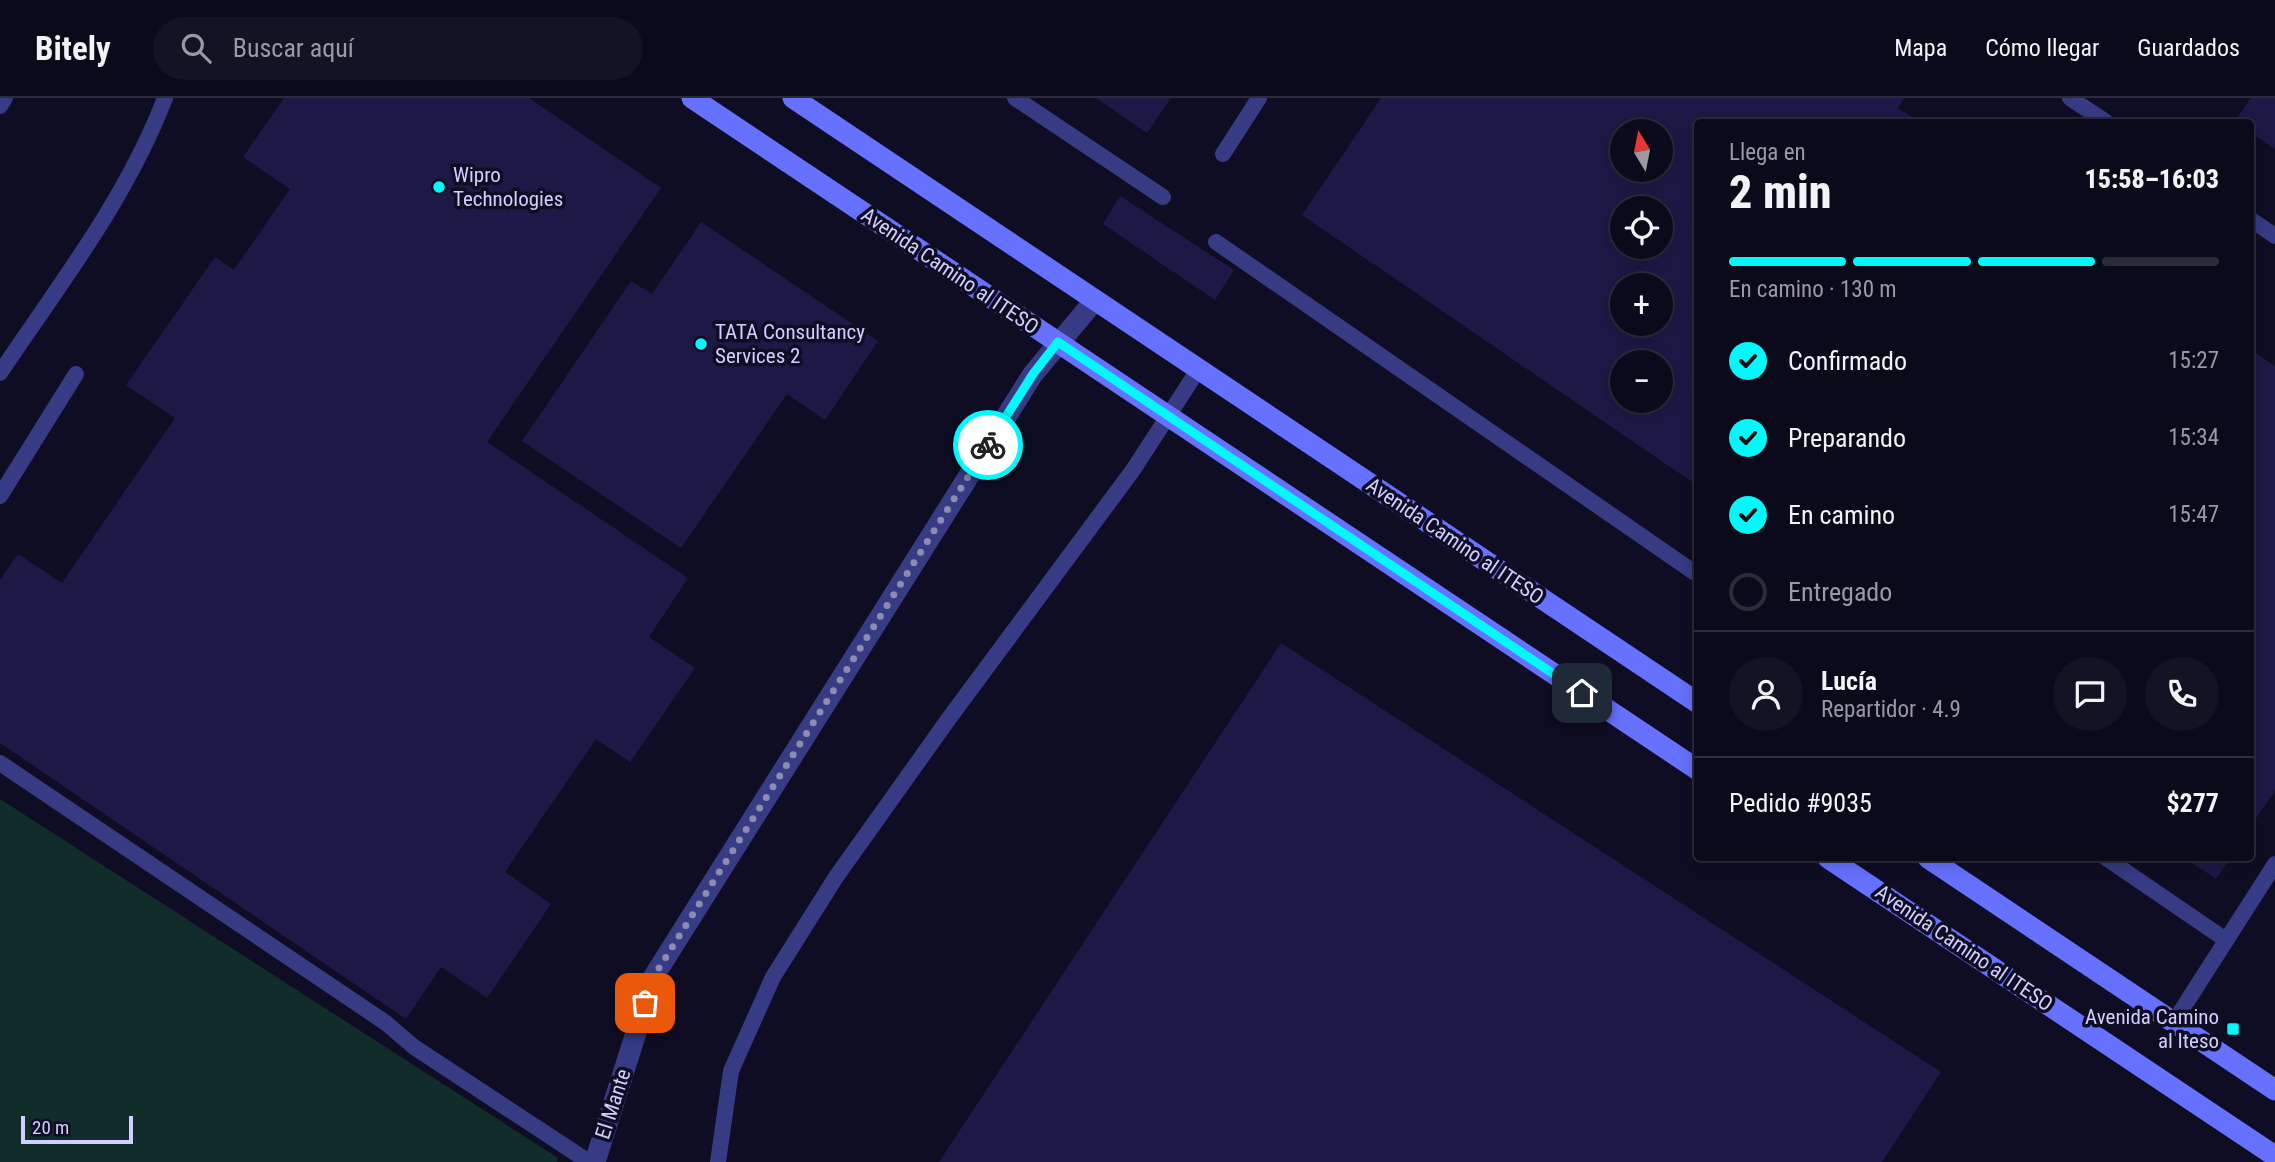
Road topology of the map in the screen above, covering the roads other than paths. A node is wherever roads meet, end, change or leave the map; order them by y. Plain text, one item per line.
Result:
1 (5, 98) edge
2 (165, 98) edge
3 (692, 98) edge
4 (793, 98) edge
5 (1015, 98) edge
6 (1259, 98) edge
7 (2070, 98) edge
8 (0, 106) edge
9 (2102, 119) edge
10 (1223, 154) dead end
11 (1163, 197) dead end
12 (2254, 222) edge
13 (2275, 236) edge
14 (1216, 242) dead end
15 (1095, 300) junction
16 (1058, 342) junction
17 (1198, 370) junction
18 (0, 373) edge
19 (76, 374) dead end
20 (1167, 416) junction
21 (0, 496) edge
22 (1694, 572) edge
23 (1694, 700) edge
24 (0, 763) edge
25 (1694, 767) edge
26 (1832, 861) edge
27 (1932, 861) edge
28 (2110, 861) edge
29 (2275, 864) edge
30 (2226, 940) junction
31 (2174, 1022) junction
32 (2275, 1090) edge
33 (2275, 1156) edge
34 (592, 1162) edge
35 (718, 1162) edge

1 - 8 lane
2 - 18 lane
3 - 16 main road, Avenida Camino al ITESO
4 - 15 main road, Avenida Camino al ITESO
5 - 11 lane
6 - 10 lane
7 - 9 lane
12 - 13 lane
14 - 22 lane
15 - 16 street, El Mante
15 - 17 main road, Avenida Camino al ITESO
16 - 20 main road, Avenida Camino al ITESO
16 - 34 street, El Mante
17 - 20 lane
17 - 23 main road, Avenida Camino al ITESO
19 - 21 lane
20 - 25 main road, Avenida Camino al ITESO
20 - 35 lane
24 - 34 lane
26 - 33 main road, Avenida Camino al ITESO
27 - 31 main road
28 - 30 lane
29 - 30 lane
30 - 31 lane
31 - 32 main road

